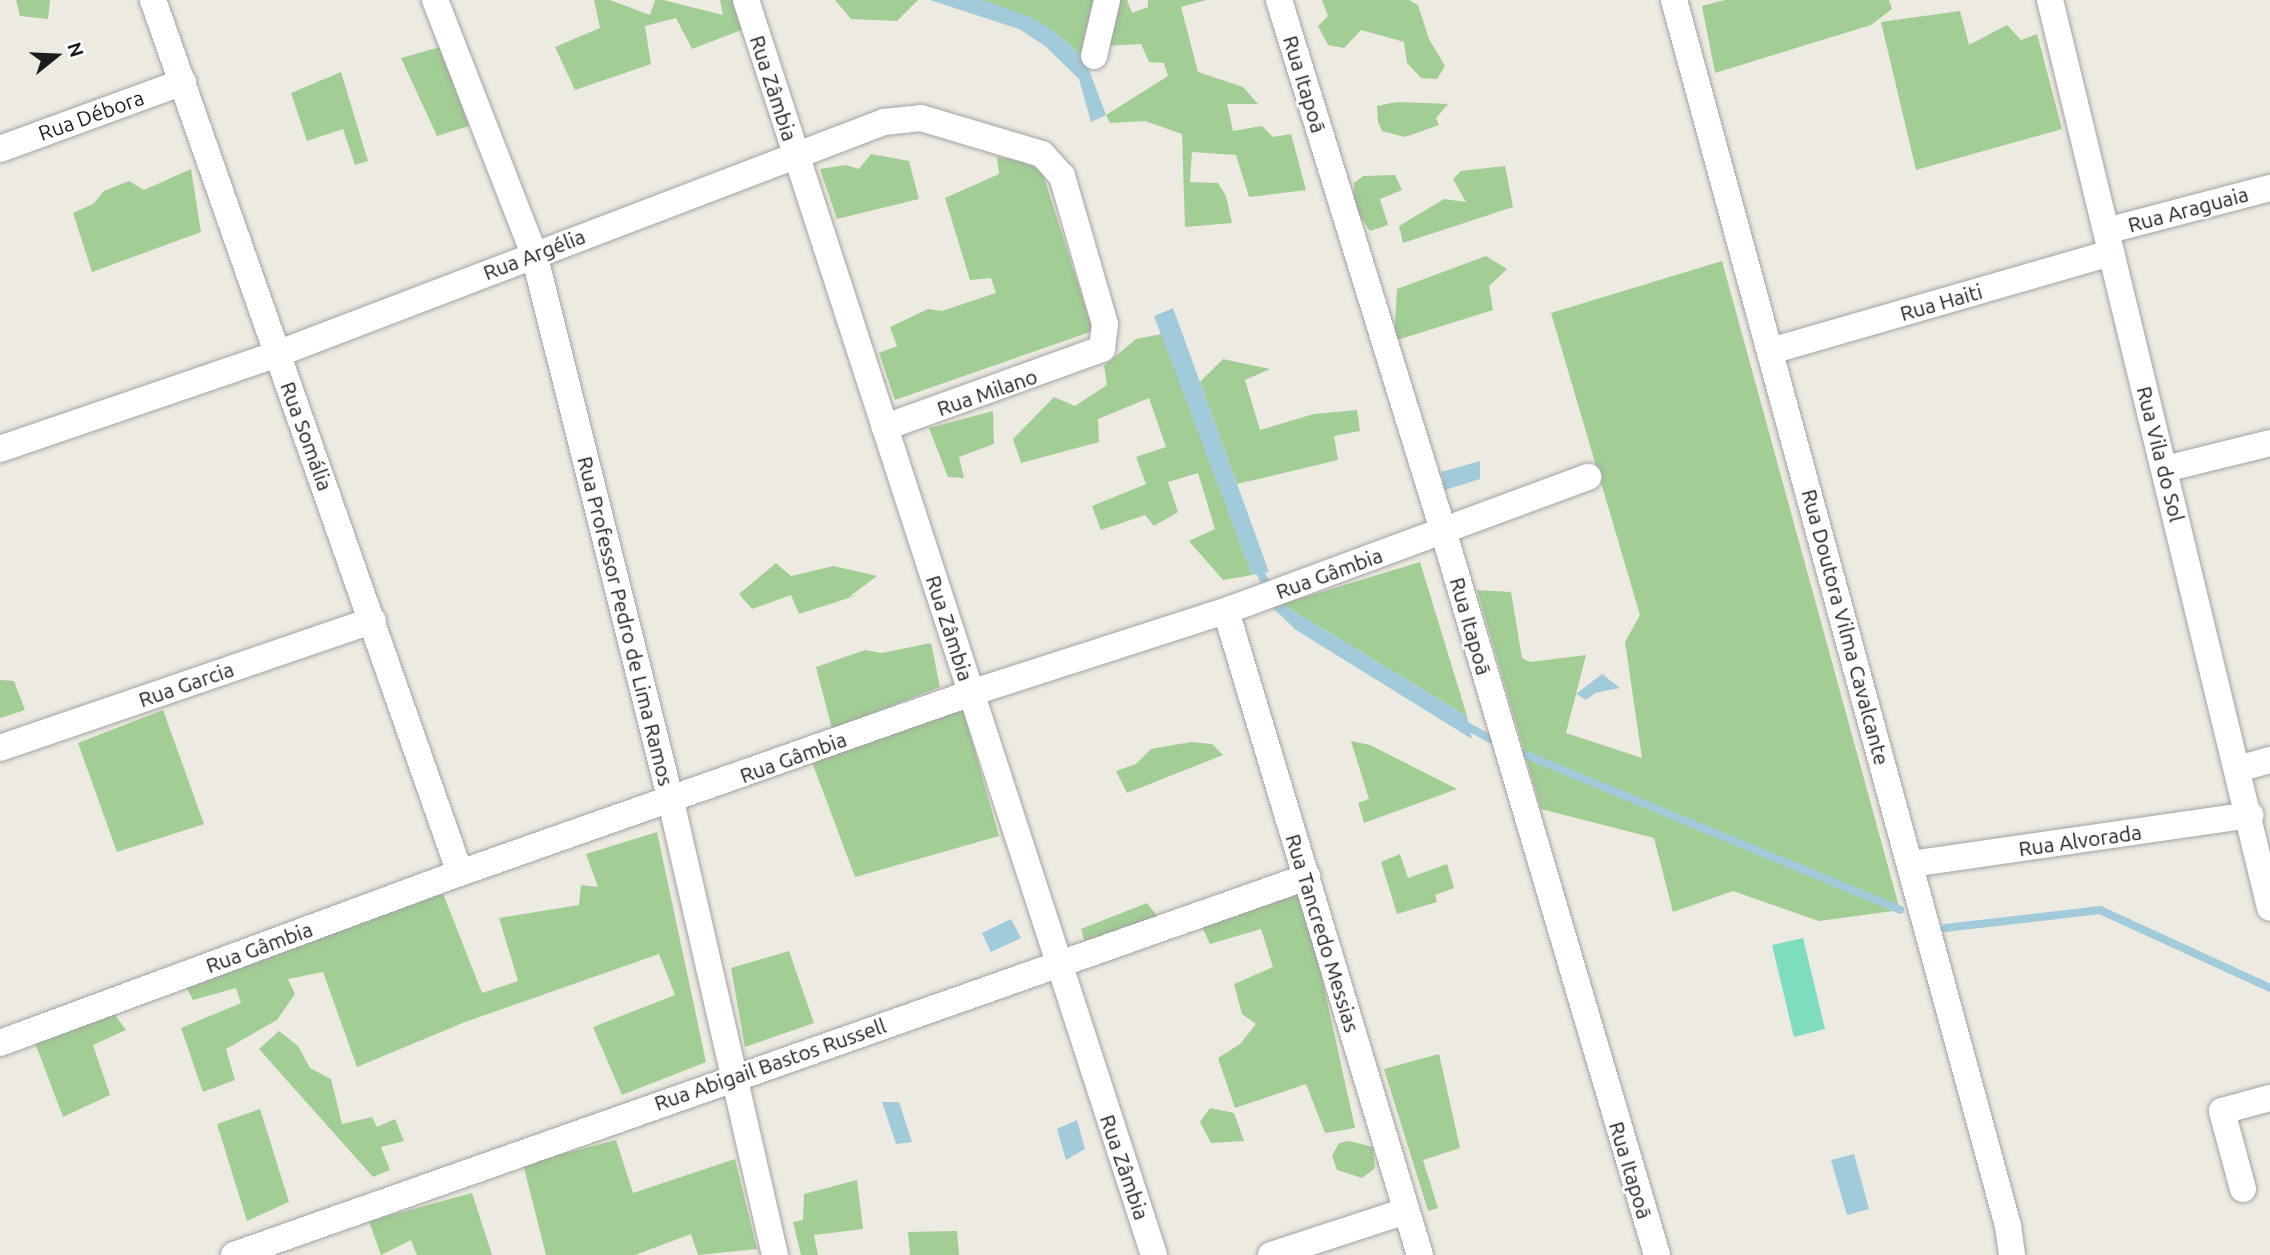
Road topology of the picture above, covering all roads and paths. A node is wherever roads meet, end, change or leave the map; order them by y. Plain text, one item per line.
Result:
1 (153, 0) edge
2 (435, 0) edge
3 (746, 0) edge
4 (1107, 0) edge
5 (1279, 0) edge
6 (1675, 0) edge
7 (2050, 0) edge
8 (1094, 56) dead end
9 (183, 82) junction
10 (0, 149) edge
11 (796, 154) junction
12 (2270, 188) edge
13 (2109, 242) junction
14 (534, 254) junction
15 (1771, 351) junction
16 (277, 354) junction
17 (1090, 357) joint
18 (885, 427) junction
19 (2270, 443) edge
20 (0, 449) edge
21 (2165, 469) junction
22 (1588, 477) dead end
23 (1443, 530) junction
24 (1228, 610) junction
25 (373, 620) junction
26 (971, 693) junction
27 (0, 748) edge
28 (2270, 760) edge
29 (2238, 769) junction
30 (670, 800) junction
31 (2250, 815) junction
32 (1911, 864) junction
33 (460, 873) junction
34 (1307, 877) junction
35 (2270, 908) edge
36 (1056, 963) junction
37 (0, 1043) edge
38 (735, 1076) junction
39 (2270, 1098) edge
40 (2243, 1189) dead end
41 (1406, 1211) junction
42 (234, 1255) edge
43 (775, 1255) edge
44 (1154, 1255) edge
45 (1271, 1255) edge
46 (1420, 1255) edge
47 (1657, 1255) edge
48 (2012, 1255) edge

1 - 9 street, Rua Somália
2 - 14 street, Rua Professor Pedro de Lima Ramos
3 - 11 street, Rua Zâmbia
4 - 8 street
5 - 23 street, Rua Itapoã
6 - 15 street, Rua Doutora Vilma Cavalcante
7 - 13 street, Rua Vila do Sol
9 - 10 street, Rua Débora
9 - 16 street, Rua Somália
11 - 14 street, Rua Argélia
11 - 17 street, Rua Argélia
11 - 18 street, Rua Zâmbia
12 - 13 street, Rua Araguaia
13 - 15 street, Rua Haiti
13 - 21 street, Rua Vila do Sol
14 - 16 street, Rua Argélia
14 - 30 street, Rua Professor Pedro de Lima Ramos
15 - 32 street, Rua Doutora Vilma Cavalcante
16 - 20 street, Rua Argélia
16 - 25 street, Rua Somália
17 - 18 street, Rua Milano
18 - 26 street, Rua Zâmbia
19 - 21 street
21 - 29 street, Rua Vila do Sol
22 - 23 street, Rua Gâmbia
23 - 24 street, Rua Gâmbia
23 - 47 street, Rua Itapoã
24 - 26 street, Rua Gâmbia
24 - 34 street, Rua Tancredo Messias
25 - 27 street, Rua Garcia
25 - 33 street, Rua Somália
26 - 30 street, Rua Gâmbia
26 - 36 street, Rua Zâmbia
28 - 29 street
29 - 31 street, Rua Vila do Sol
30 - 33 street, Rua Gâmbia
30 - 38 street, Rua Professor Pedro de Lima Ramos
31 - 32 street, Rua Alvorada
31 - 35 street, Rua Vila do Sol
32 - 48 street, Rua Doutora Vilma Cavalcante
33 - 37 street, Rua Gâmbia
34 - 36 street, Rua Abigail Bastos Russell
34 - 41 street, Rua Tancredo Messias
36 - 38 street, Rua Abigail Bastos Russell
36 - 44 street, Rua Zâmbia
38 - 42 street, Rua Abigail Bastos Russell
38 - 43 street, Rua Professor Pedro de Lima Ramos
39 - 40 street
41 - 45 street
41 - 46 street, Rua Tancredo Messias

